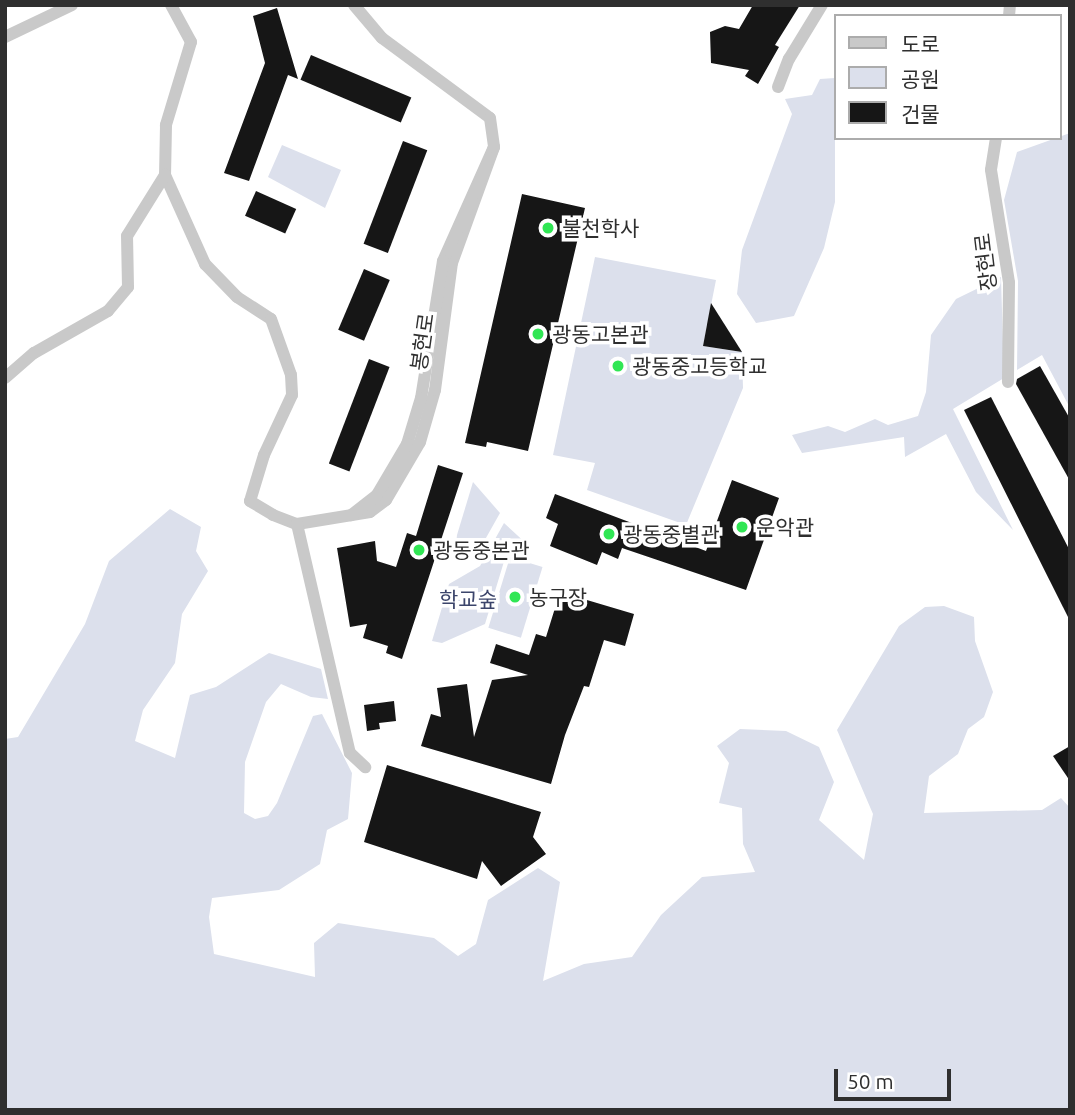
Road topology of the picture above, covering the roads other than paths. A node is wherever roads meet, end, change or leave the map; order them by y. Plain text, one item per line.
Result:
1 (72, 5) edge
2 (171, 5) edge
3 (354, 5) edge
4 (822, 5) edge
5 (5, 37) edge
6 (778, 87) dead end
7 (996, 140) edge
8 (165, 175) junction
9 (5, 378) edge
10 (1008, 382) dead end
11 (297, 524) junction
12 (365, 767) dead end

1 - 5 street
2 - 8 street
3 - 11 street, 봉현로
4 - 6 street
7 - 10 street, 장현로
8 - 9 street
8 - 11 street
11 - 12 street

